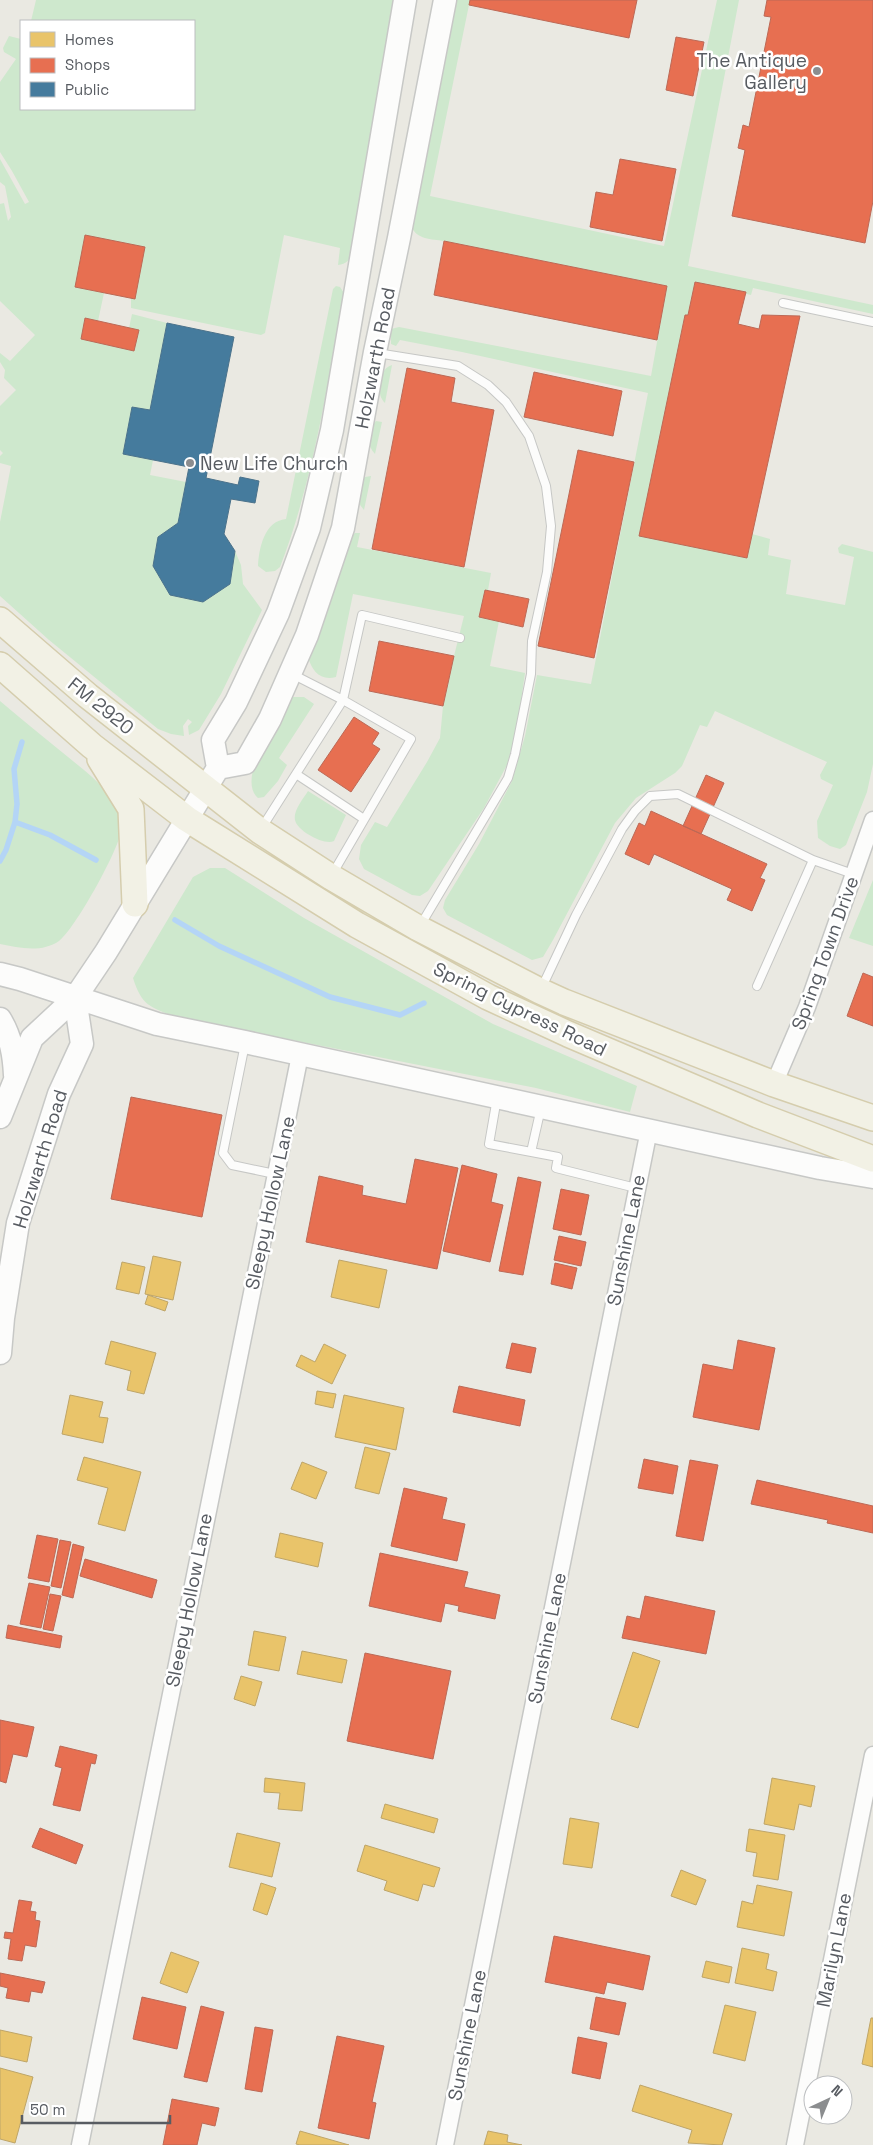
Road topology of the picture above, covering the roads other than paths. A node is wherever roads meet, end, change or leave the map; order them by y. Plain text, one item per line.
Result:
1 (405, 0) edge
2 (445, 0) edge
3 (357, 280) junction
4 (388, 286) junction
5 (783, 303) dead end
6 (873, 322) edge
7 (374, 352) junction
8 (0, 620) edge
9 (460, 638) dead end
10 (0, 665) edge
11 (290, 673) junction
12 (344, 700) junction
13 (92, 746) junction
14 (218, 768) junction
15 (296, 774) junction
16 (204, 788) junction
17 (187, 819) junction
18 (364, 819) junction
19 (873, 820) edge
20 (260, 831) junction
21 (813, 860) junction
22 (853, 874) junction
23 (331, 877) junction
24 (135, 904) junction
25 (418, 928) junction
26 (0, 974) edge
27 (757, 986) dead end
28 (540, 991) junction
29 (75, 998) junction
30 (0, 1019) edge
31 (245, 1042) junction
32 (611, 1053) junction
33 (300, 1055) junction
34 (15, 1078) junction
35 (774, 1084) junction
36 (497, 1098) junction
37 (541, 1108) junction
38 (0, 1117) edge
39 (873, 1118) edge
40 (649, 1130) junction
41 (531, 1152) junction
42 (873, 1159) edge
43 (275, 1174) junction
44 (873, 1177) edge
45 (636, 1188) junction
46 (0, 1353) edge
47 (873, 1754) edge
48 (80, 2145) edge
49 (445, 2145) edge
50 (795, 2145) edge

1 - 3 main road, Holzwarth Road
2 - 4 main road, Holzwarth Road
3 - 4 main road
3 - 14 main road, Holzwarth Road
4 - 7 main road, Holzwarth Road
5 - 6 lane
7 - 11 main road, Holzwarth Road
7 - 25 lane
8 - 16 main road, FM 2920 / FM 2920
9 - 12 lane
10 - 13 main road, FM 2920 / FM 2920
11 - 12 lane
11 - 14 main road, Holzwarth Road
12 - 15 lane
12 - 18 lane
13 - 17 main road, FM 2920 / FM 2920
13 - 24 main road
14 - 16 main road
15 - 18 lane
15 - 20 lane
16 - 17 main road
16 - 20 main road, Spring Cypress Road / FM 2920
17 - 24 main road
17 - 32 main road, Spring Cypress Road / FM 2920
18 - 23 lane
19 - 22 street, Spring Town Drive
20 - 23 main road, Spring Cypress Road / FM 2920
21 - 22 lane
21 - 27 lane
21 - 28 lane
22 - 35 street, Spring Town Drive
23 - 25 main road, Spring Cypress Road / FM 2920
24 - 29 main road
25 - 28 main road, Spring Cypress Road / FM 2920
26 - 29 main road
28 - 35 main road, Spring Cypress Road / FM 2920
29 - 31 main road
29 - 34 main road
29 - 46 main road, Holzwarth Road
30 - 34 main road
31 - 33 main road
31 - 43 lane
32 - 35 main road
32 - 42 main road, Spring Cypress Road / FM 2920
33 - 36 main road
33 - 43 street, Sleepy Hollow Lane
34 - 38 main road
35 - 39 main road, Spring Cypress Road / FM 2920
36 - 37 main road
36 - 41 lane
37 - 40 main road
37 - 41 lane
40 - 44 main road
40 - 45 street, Sunshine Lane
41 - 45 lane
43 - 48 street, Sleepy Hollow Lane
45 - 49 street, Sunshine Lane
47 - 50 street, Marilyn Lane

